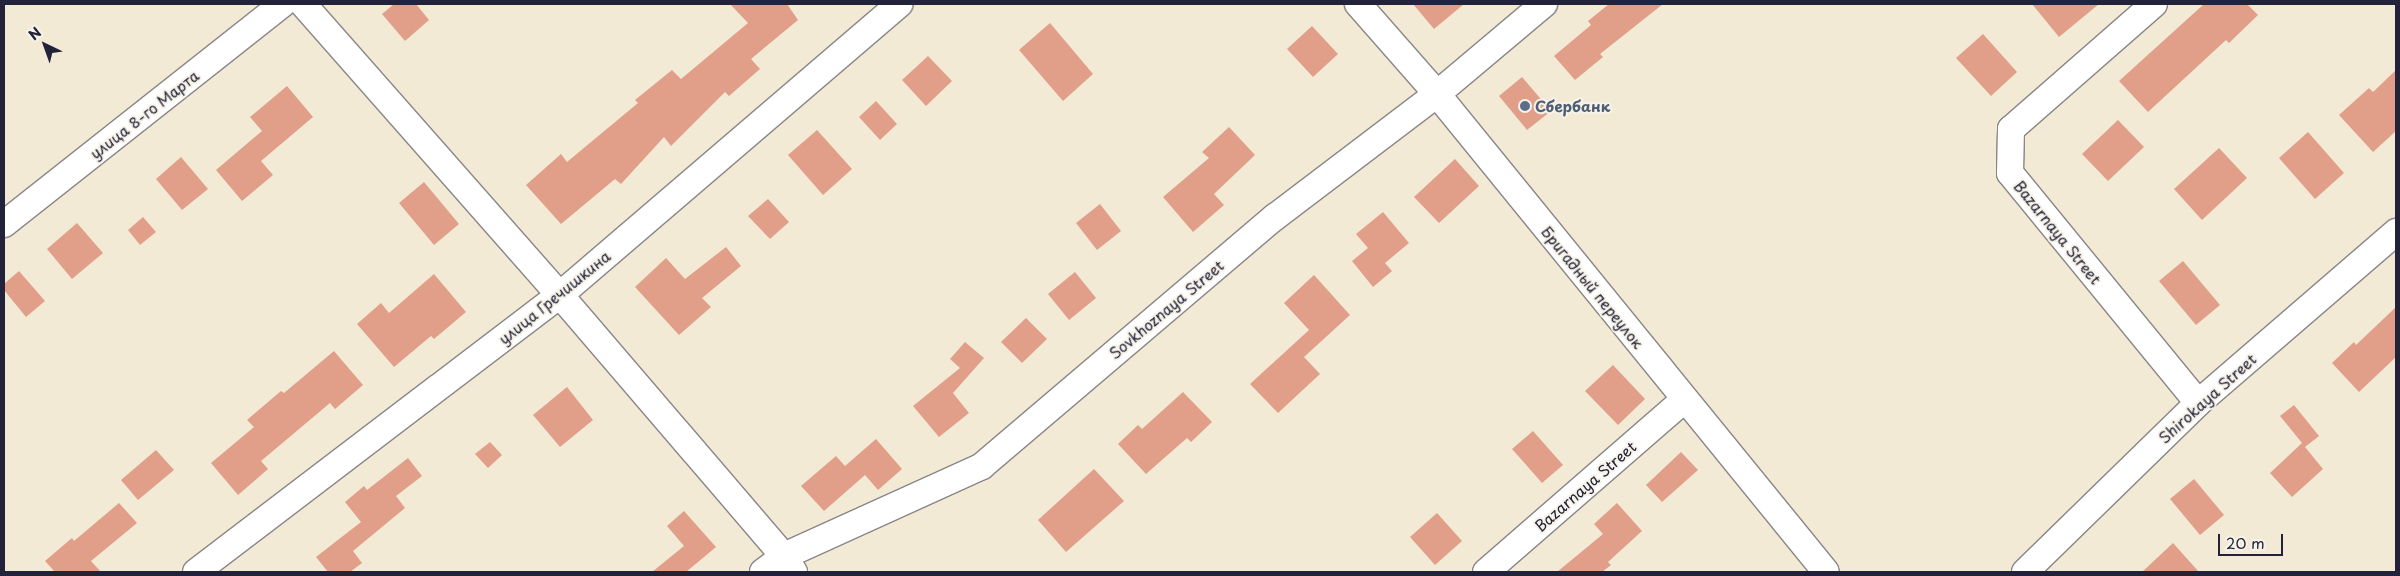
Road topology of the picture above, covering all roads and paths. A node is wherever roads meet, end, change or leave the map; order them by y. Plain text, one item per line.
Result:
1 (283, 4) edge
2 (303, 4) edge
3 (900, 4) edge
4 (1358, 4) edge
5 (1544, 4) edge
6 (2154, 4) edge
7 (1437, 94) junction
8 (4, 224) edge
9 (2396, 232) edge
10 (560, 294) junction
11 (1684, 400) junction
12 (2198, 403) junction
13 (789, 564) edge
14 (196, 572) edge
15 (763, 572) edge
16 (1486, 572) edge
17 (1826, 572) edge
18 (2025, 572) edge

1 - 8 street, улица 8-го Марта
2 - 10 street
3 - 10 street, улица Гречишкина
4 - 7 street, Бригадный переулок
5 - 7 street, Sovkhoznaya Street
6 - 12 street, Bazarnaya Street
7 - 11 street, Бригадный переулок
7 - 13 street, Sovkhoznaya Street
9 - 12 street, Shirokaya Street
10 - 13 street
10 - 14 street, улица Гречишкина
11 - 16 street, Bazarnaya Street
11 - 17 street, Бригадный переулок
12 - 18 street, Shirokaya Street
13 - 15 street, Sovkhoznaya Street

